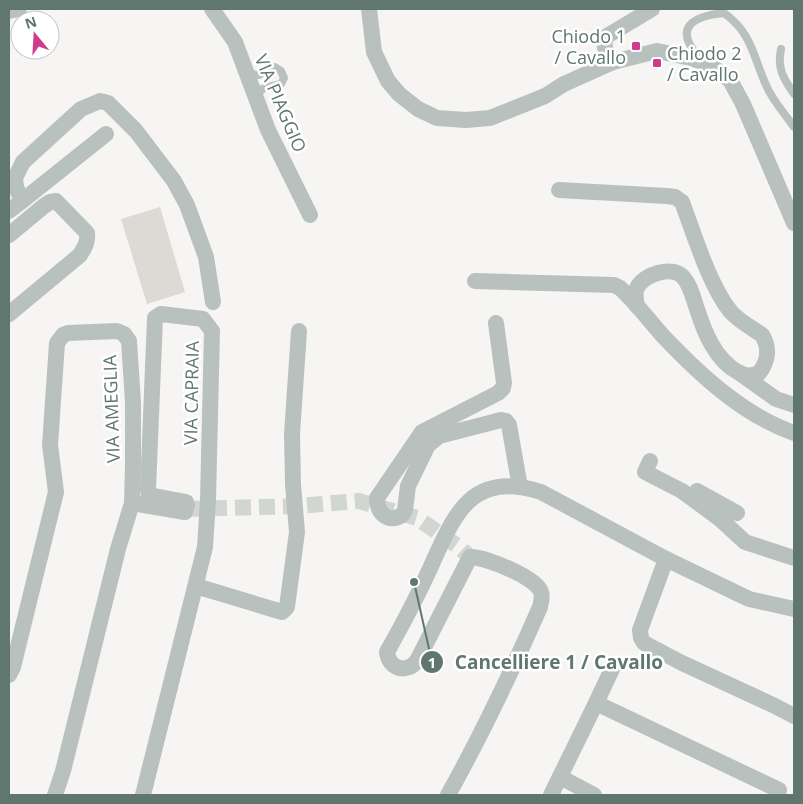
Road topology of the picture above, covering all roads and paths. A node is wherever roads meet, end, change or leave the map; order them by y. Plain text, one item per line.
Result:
1 (19, 9) edge
2 (212, 9) edge
3 (369, 9) edge
4 (652, 9) edge
5 (9, 11) edge
6 (781, 49) dead end
7 (613, 62) junction
8 (702, 62) junction
9 (248, 74) junction
10 (794, 94) edge
11 (255, 95) junction
12 (794, 127) edge
13 (106, 134) dead end
14 (559, 190) dead end
15 (22, 201) junction
16 (9, 211) edge
17 (310, 215) dead end
18 (794, 223) edge
19 (9, 235) edge
20 (476, 281) dead end
21 (213, 302) dead end
22 (637, 306) junction
23 (9, 314) edge
24 (496, 323) dead end
25 (299, 331) dead end
26 (740, 373) junction
27 (794, 405) edge
28 (794, 433) edge
29 (650, 461) dead end
30 (672, 485) junction
31 (520, 487) junction
32 (132, 503) junction
33 (736, 513) dead end
34 (666, 558) junction
35 (794, 558) edge
36 (196, 586) junction
37 (794, 608) edge
38 (613, 667) dead end
39 (9, 675) edge
40 (596, 703) junction
41 (794, 716) edge
42 (560, 777) junction
43 (779, 790) dead end
44 (56, 795) edge
45 (142, 795) edge
46 (448, 795) edge
47 (551, 795) edge
48 (594, 795) edge

1 - 5 street
2 - 9 street, VIA PIAGGIO
3 - 7 street
4 - 7 street
6 - 10 lane
7 - 8 street
8 - 12 lane
8 - 18 street
9 - 11 street, VIA PIAGGIO
9 - 11 lane
11 - 17 street, VIA PIAGGIO
13 - 15 street
14 - 26 street
15 - 16 street
15 - 21 street
19 - 23 street
20 - 22 street
22 - 26 street
22 - 28 street
24 - 31 street
25 - 36 street
26 - 27 street
29 - 30 street
30 - 33 street
30 - 35 street
31 - 34 street
31 - 46 street
32 - 36 street, VIA CAPRAIA
32 - 39 street, VIA AMEGLIA
32 - 44 street, VIA AMEGLIA
34 - 37 street
34 - 41 street
36 - 45 street, VIA CAPRAIA
38 - 40 street
40 - 42 street
40 - 43 street
42 - 47 street
42 - 48 street

